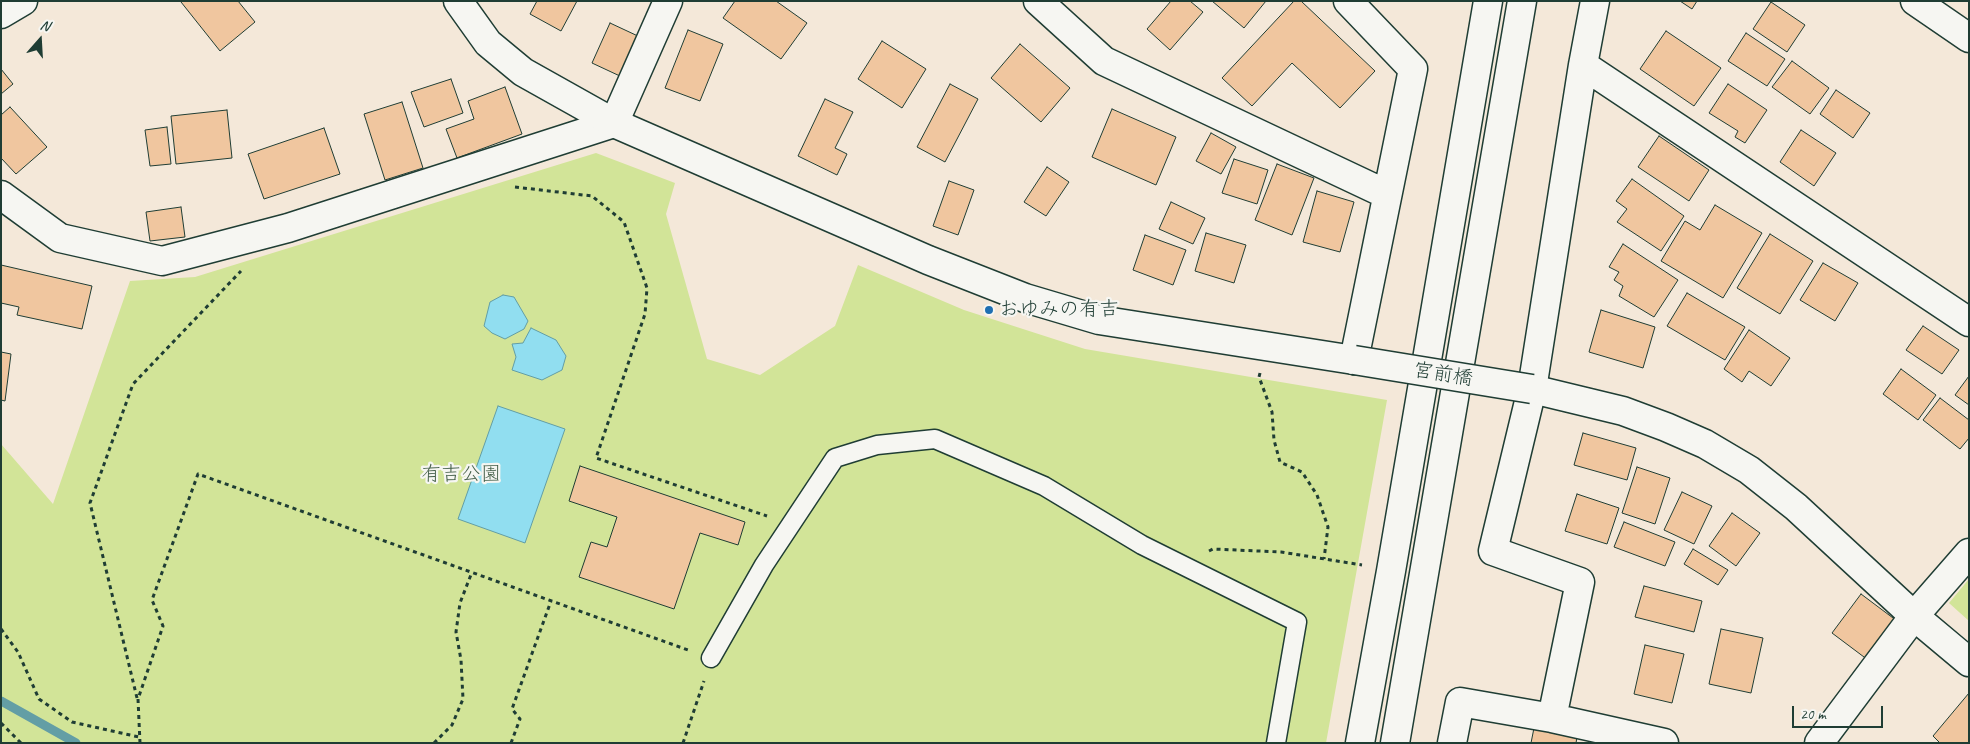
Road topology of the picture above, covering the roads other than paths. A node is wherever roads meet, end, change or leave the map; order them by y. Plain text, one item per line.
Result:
1 (23, 1) edge
2 (458, 1) edge
3 (668, 1) edge
4 (1038, 1) edge
5 (1348, 1) edge
6 (1488, 1) edge
7 (1522, 1) edge
8 (1594, 1) edge
9 (1915, 1) edge
10 (1, 14) edge
11 (1969, 38) edge
12 (1582, 65) junction
13 (614, 122) junction
14 (1386, 194) junction
15 (1, 195) edge
16 (1969, 322) edge
17 (1354, 360) junction
18 (1532, 390) junction
19 (1969, 552) edge
20 (1914, 616) junction
21 (711, 658) road end
22 (1969, 662) edge
23 (1552, 718) junction
24 (1276, 743) edge
25 (1360, 743) edge
26 (1395, 743) edge
27 (1452, 743) edge
28 (1664, 743) edge
29 (1819, 743) edge

1 - 10 street
2 - 13 street, 宮前橋
3 - 13 street
4 - 14 street
5 - 14 street
6 - 25 street
7 - 26 street
8 - 12 street
9 - 11 street
12 - 16 street
12 - 18 street
13 - 15 street
13 - 17 street, 宮前橋
14 - 17 street
17 - 18 street, 宮前橋, bridge
18 - 20 street, 宮前橋
18 - 23 street
19 - 20 street
20 - 22 street, 宮前橋
20 - 29 street
21 - 24 lane
23 - 27 street
23 - 28 street

